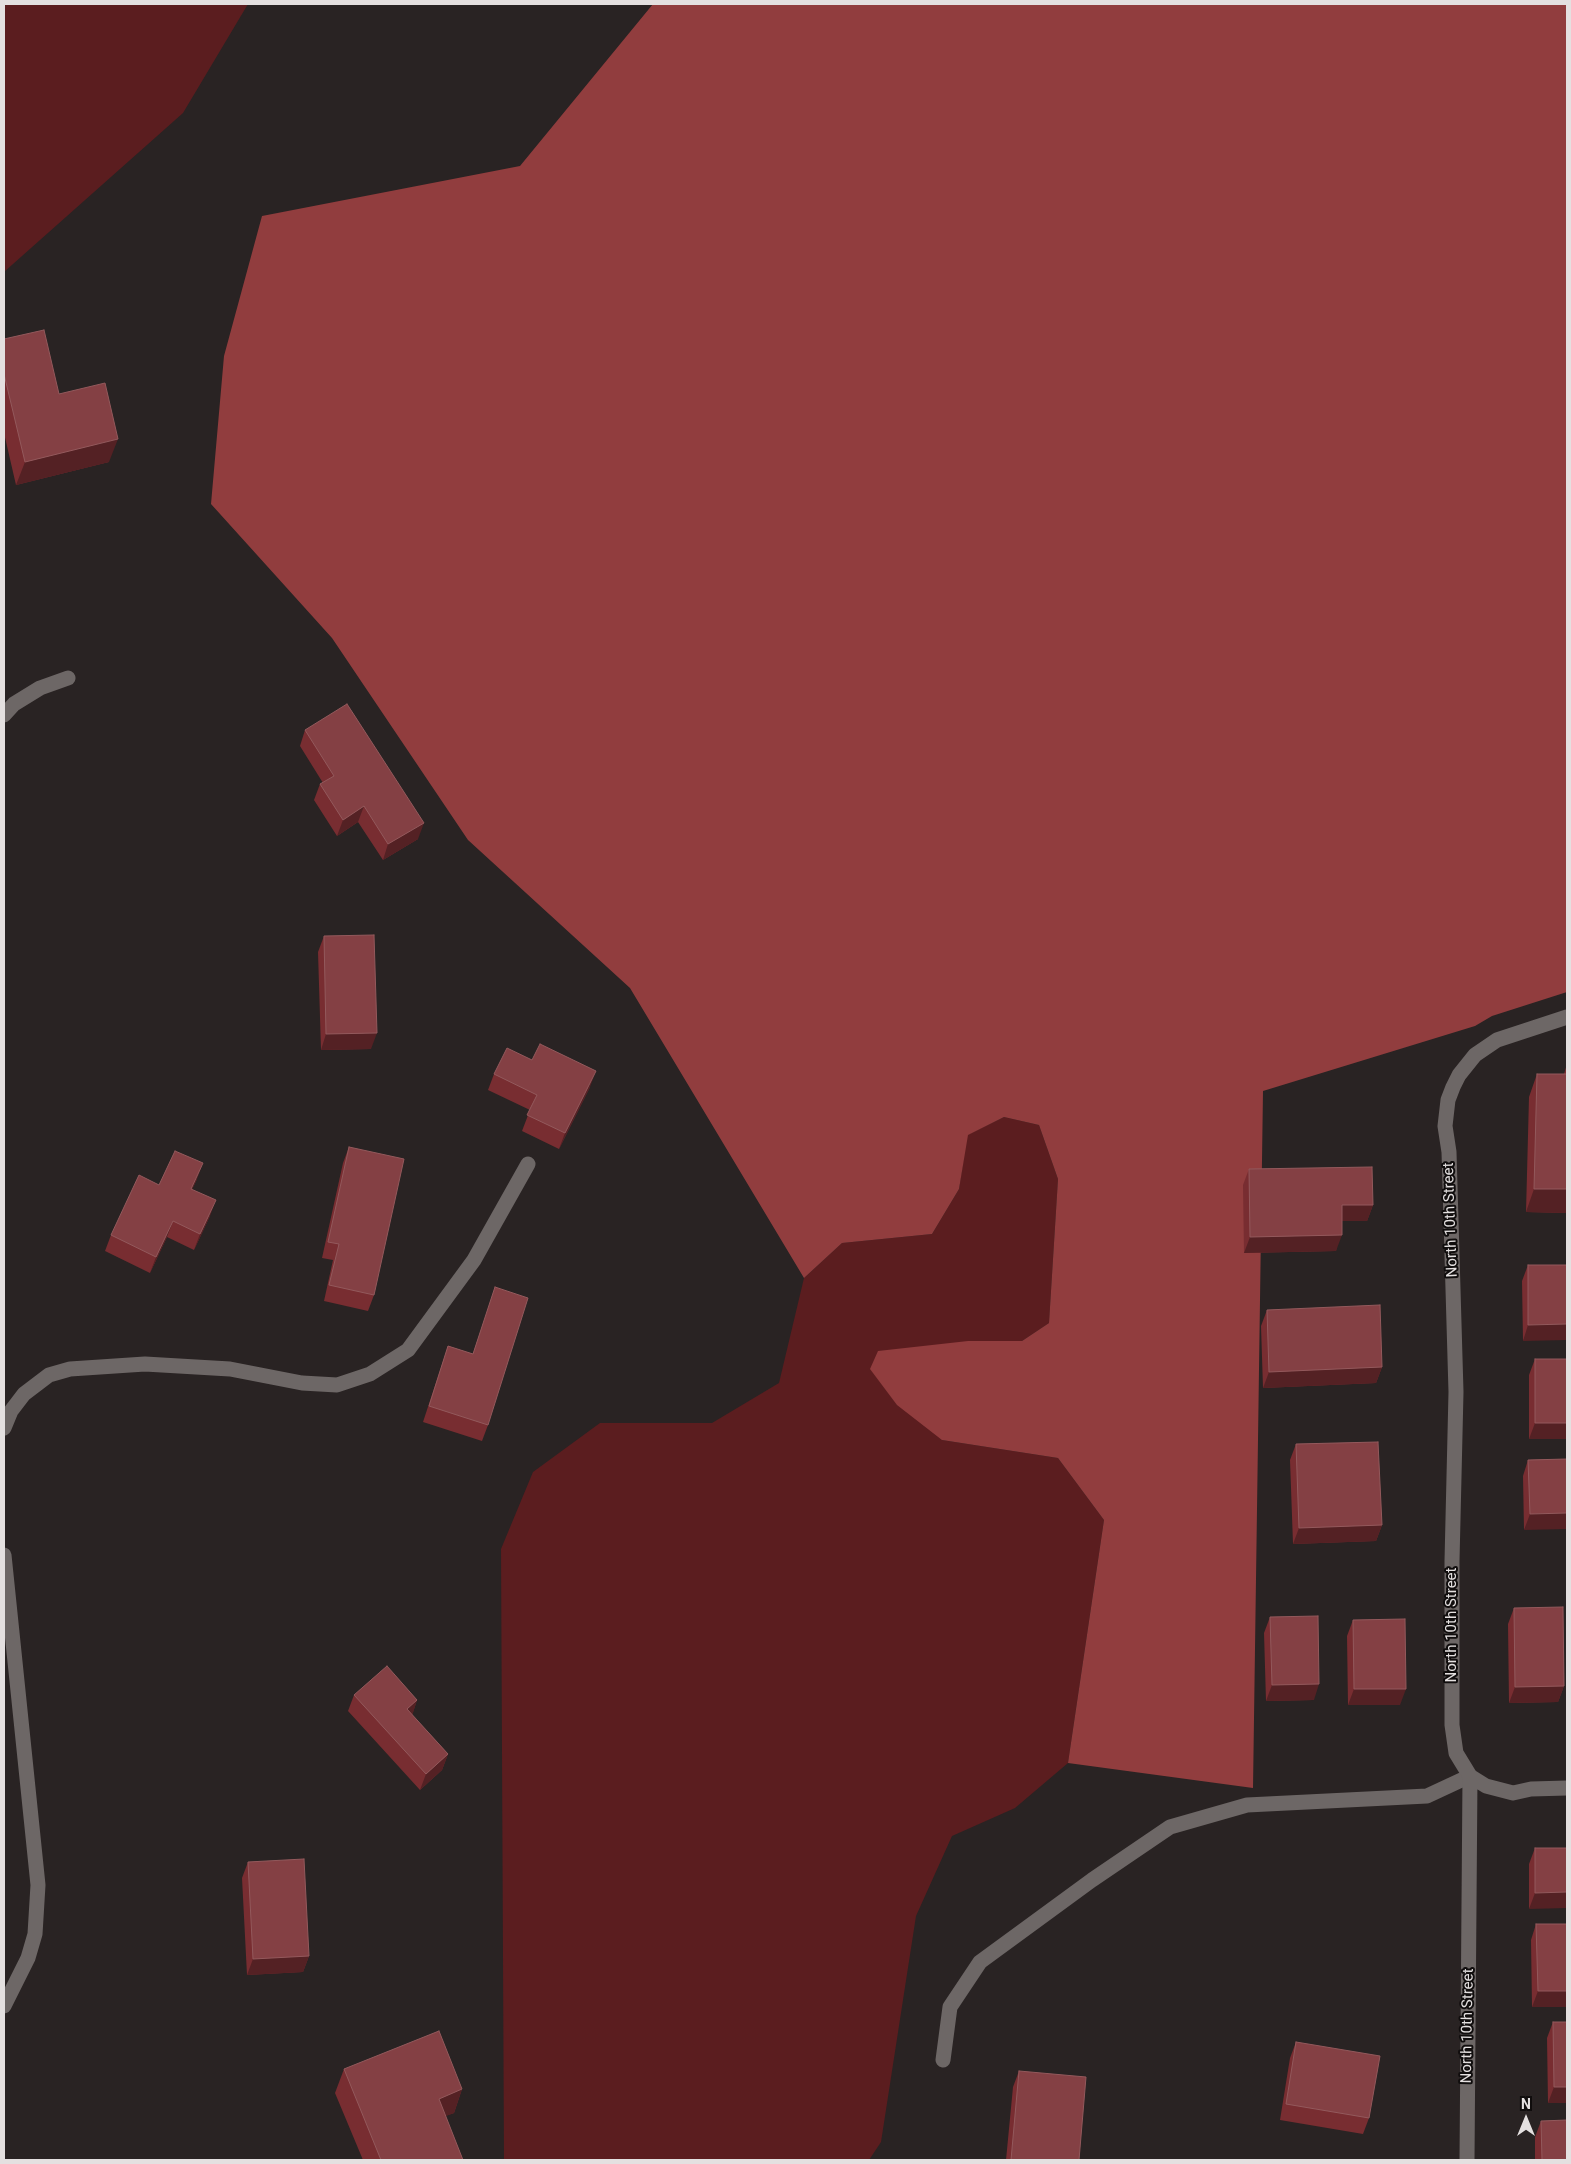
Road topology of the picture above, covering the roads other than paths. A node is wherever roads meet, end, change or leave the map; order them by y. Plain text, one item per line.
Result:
1 (68, 678) dead end
2 (4, 715) edge
3 (1567, 1017) edge
4 (528, 1164) dead end
5 (4, 1428) edge
6 (4, 1555) edge
7 (1470, 1776) junction
8 (1567, 1788) edge
9 (4, 2006) edge
10 (944, 2060) dead end
11 (1467, 2160) edge

1 - 2 street
3 - 7 street, North 10th Street
4 - 5 street
6 - 9 street
7 - 8 street
7 - 10 street
7 - 11 street, North 10th Street

